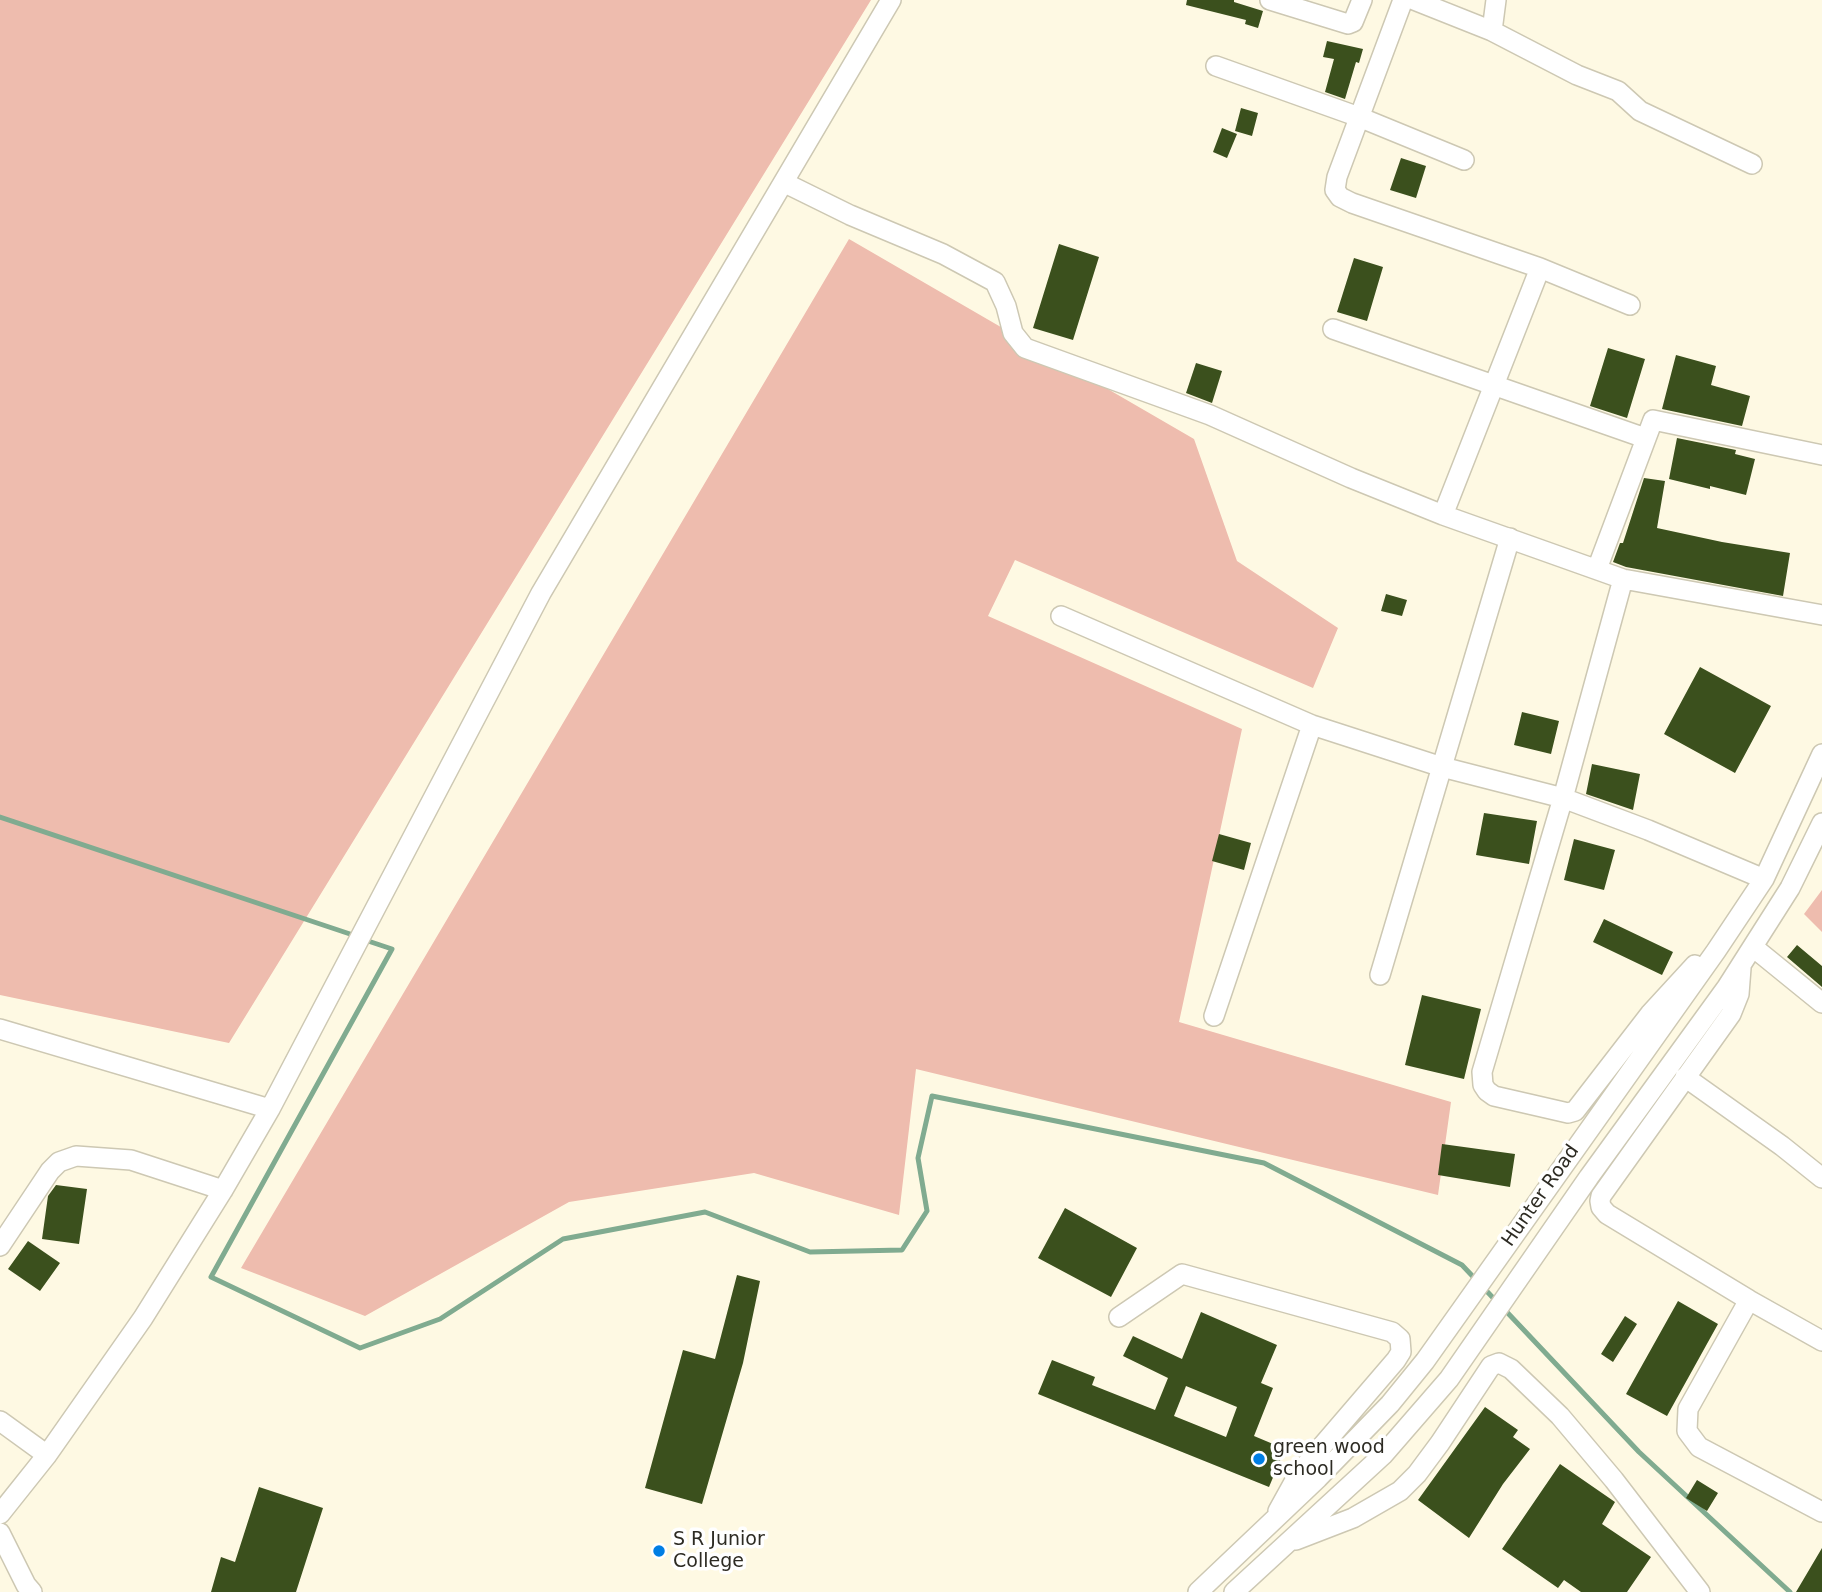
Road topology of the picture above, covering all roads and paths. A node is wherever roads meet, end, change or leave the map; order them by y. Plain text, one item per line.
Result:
1 (891, 0) edge
2 (1270, 0) edge
3 (1362, 0) edge
4 (1403, 0) edge
5 (1414, 0) edge
6 (1496, 0) edge
7 (1492, 31) junction
8 (1216, 66) dead end
9 (1359, 117) junction
10 (1464, 160) dead end
11 (1752, 164) dead end
12 (785, 183) junction
13 (1540, 268) junction
14 (1630, 305) dead end
15 (1333, 329) dead end
16 (1495, 385) junction
17 (1645, 438) junction
18 (1822, 455) edge
19 (1443, 515) junction
20 (1510, 538) junction
21 (1597, 569) junction
22 (1623, 579) junction
23 (1061, 615) dead end
24 (1822, 615) edge
25 (1312, 725) junction
26 (1822, 754) edge
27 (1442, 767) junction
28 (1563, 798) junction
29 (1822, 823) edge
30 (1764, 879) junction
31 (1753, 947) junction
32 (1716, 951) junction
33 (1742, 964) junction
34 (1380, 975) dead end
35 (1822, 1003) edge
36 (1214, 1016) dead end
37 (0, 1029) edge
38 (1685, 1077) junction
39 (270, 1109) junction
40 (1822, 1178) edge
41 (223, 1190) junction
42 (0, 1246) edge
43 (1749, 1300) junction
44 (1119, 1317) dead end
45 (1822, 1341) edge
46 (0, 1421) edge
47 (47, 1455) junction
48 (1822, 1512) edge
49 (0, 1514) edge
50 (1274, 1521) junction
51 (0, 1533) edge
52 (1289, 1542) junction
53 (32, 1592) edge
54 (1198, 1592) edge
55 (1234, 1592) edge
56 (1700, 1592) edge

1 - 12 street
2 - 3 street
4 - 9 street
5 - 7 street
6 - 7 street
7 - 11 street
8 - 9 street
9 - 10 street
9 - 13 street
12 - 19 street
12 - 39 street
13 - 14 street
13 - 16 street
15 - 16 street
16 - 17 street
16 - 19 street
17 - 18 street
17 - 21 street
19 - 20 street
20 - 21 street
20 - 27 street
21 - 22 street
22 - 24 street
22 - 28 street
23 - 25 street
25 - 27 street
25 - 36 street
26 - 30 street, Hunter Road
27 - 28 street
27 - 34 street
28 - 30 street
28 - 32 street
29 - 31 street, Hunter Road
30 - 32 street, Hunter Road
31 - 33 street, Hunter Road
31 - 35 street
32 - 50 street, Hunter Road
33 - 38 street
33 - 52 street, Hunter Road
37 - 39 street
38 - 40 street
38 - 43 street
39 - 41 street
41 - 42 street
41 - 47 street
43 - 45 street
43 - 48 street
44 - 50 street
46 - 47 street
47 - 49 street
50 - 54 street, Hunter Road
51 - 53 street
52 - 55 street, Hunter Road
52 - 56 street

